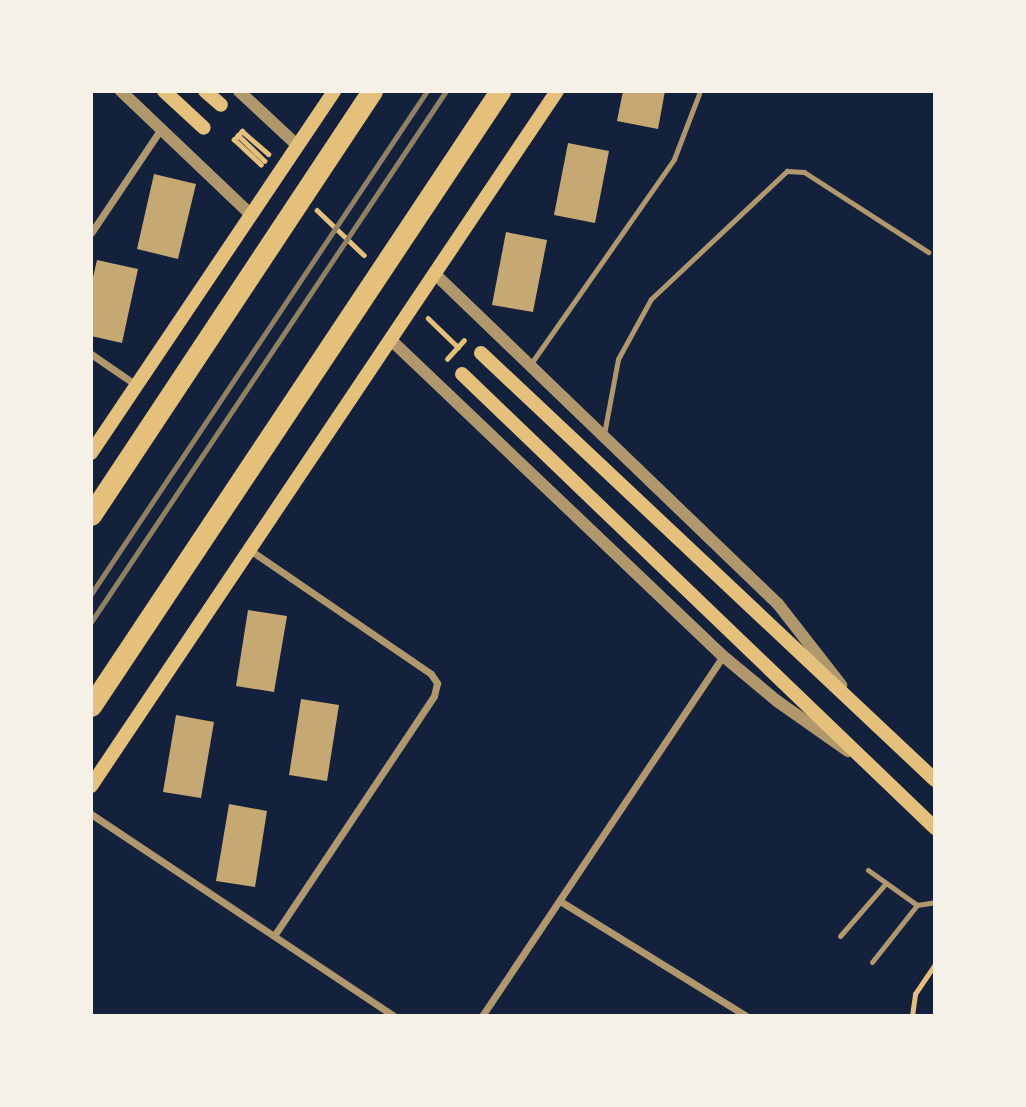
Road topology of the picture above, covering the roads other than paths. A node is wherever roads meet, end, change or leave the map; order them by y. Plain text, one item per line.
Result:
1 (121, 91) edge
2 (164, 91) edge
3 (205, 91) edge
4 (239, 91) edge
5 (334, 91) edge
6 (372, 91) edge
7 (500, 91) edge
8 (557, 91) edge
9 (699, 94) dead end
10 (220, 105) dead end
11 (204, 128) dead end
12 (161, 129) junction
13 (297, 145) junction
14 (251, 215) junction
15 (91, 233) edge
16 (928, 252) dead end
17 (435, 274) junction
18 (391, 340) junction
19 (481, 353) dead end
20 (91, 355) edge
21 (530, 365) junction
22 (462, 374) dead end
23 (137, 385) junction
24 (603, 436) junction
25 (91, 453) edge
26 (91, 515) edge
27 (250, 550) junction
28 (723, 656) junction
29 (851, 700) junction
30 (91, 706) edge
31 (866, 762) junction
32 (935, 780) edge
33 (91, 786) edge
34 (91, 814) edge
35 (935, 828) edge
36 (868, 870) dead end
37 (886, 883) junction
38 (560, 901) junction
39 (935, 902) edge
40 (917, 905) junction
41 (274, 936) junction
42 (840, 936) dead end
43 (872, 962) dead end
44 (394, 1016) edge
45 (482, 1016) edge
46 (747, 1016) edge

1 - 12 street
2 - 11 main road
3 - 10 main road
4 - 13 street
5 - 13 main road
6 - 26 highway
7 - 30 highway
8 - 17 main road
9 - 21 lane
12 - 14 street
12 - 15 street
13 - 14 main road
14 - 23 main road
16 - 24 lane
17 - 18 main road
17 - 21 street
18 - 27 main road
18 - 28 street
19 - 29 main road
20 - 23 street
21 - 24 street
22 - 31 main road
23 - 25 main road
24 - 29 street
27 - 33 main road
27 - 41 street
28 - 31 street
28 - 38 street
29 - 32 main road
31 - 35 main road
34 - 41 street
36 - 37 lane
37 - 40 lane
37 - 42 lane
38 - 45 street
38 - 46 street
39 - 40 lane
40 - 43 lane
41 - 44 street

